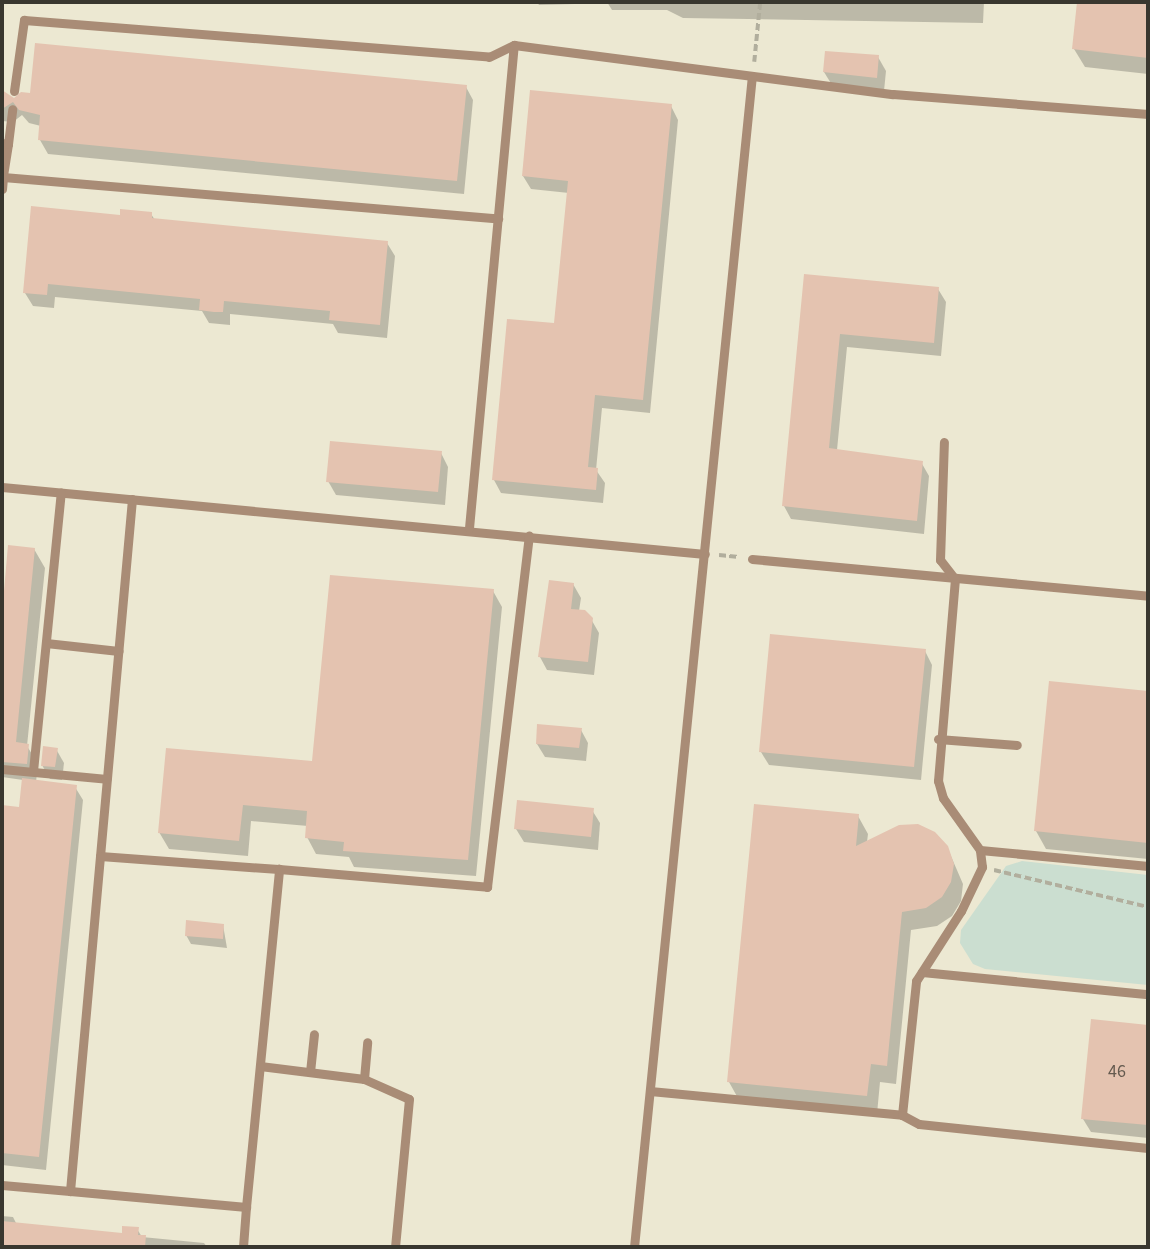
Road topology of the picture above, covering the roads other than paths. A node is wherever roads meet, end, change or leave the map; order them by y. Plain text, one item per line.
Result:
1 (514, 45) junction
2 (752, 76) junction
3 (14, 91) dead end
4 (12, 110) dead end
5 (1148, 114) edge
6 (5, 143) edge
7 (3, 177) edge
8 (2, 189) edge
9 (498, 219) junction
10 (944, 442) dead end
11 (2, 487) edge
12 (61, 492) junction
13 (132, 499) junction
14 (469, 528) junction
15 (530, 535) junction
16 (705, 554) junction
17 (752, 559) road end
18 (955, 579) junction
19 (1148, 596) edge
20 (46, 643) junction
21 (119, 651) junction
22 (938, 739) junction
23 (1017, 745) dead end
24 (2, 769) edge
25 (33, 771) junction
26 (107, 779) junction
27 (980, 850) junction
28 (100, 856) junction
29 (1148, 866) edge
30 (279, 869) junction
31 (922, 972) junction
32 (1148, 994) edge
33 (314, 1034) dead end
34 (367, 1042) dead end
35 (260, 1066) junction
36 (310, 1072) junction
37 (365, 1079) junction
38 (650, 1091) junction
39 (902, 1115) junction
40 (1148, 1148) edge
41 (2, 1185) edge
42 (71, 1191) junction
43 (246, 1207) junction
44 (243, 1247) edge
45 (395, 1247) edge
46 (634, 1247) edge

1 - 2 lane
1 - 3 lane
1 - 9 lane
2 - 5 lane
2 - 16 lane
4 - 6 lane
6 - 7 lane
7 - 8 lane
7 - 9 lane
9 - 14 lane
10 - 18 lane
11 - 12 lane
12 - 13 lane
12 - 20 lane
13 - 14 lane
13 - 21 lane
14 - 15 lane
15 - 16 lane
15 - 30 lane
16 - 38 lane
17 - 18 lane
18 - 19 lane
18 - 22 lane
20 - 21 lane
20 - 25 lane
21 - 26 lane
22 - 23 lane
22 - 27 lane
24 - 25 lane
25 - 26 lane
26 - 28 lane
27 - 29 lane
27 - 31 lane
28 - 30 lane
28 - 42 lane
30 - 35 lane
31 - 32 lane
31 - 39 lane
33 - 36 lane
34 - 37 lane
35 - 36 lane
35 - 43 lane
36 - 37 lane
37 - 45 lane
38 - 39 lane
38 - 46 lane
39 - 40 lane
41 - 42 lane
42 - 43 lane
43 - 44 lane

